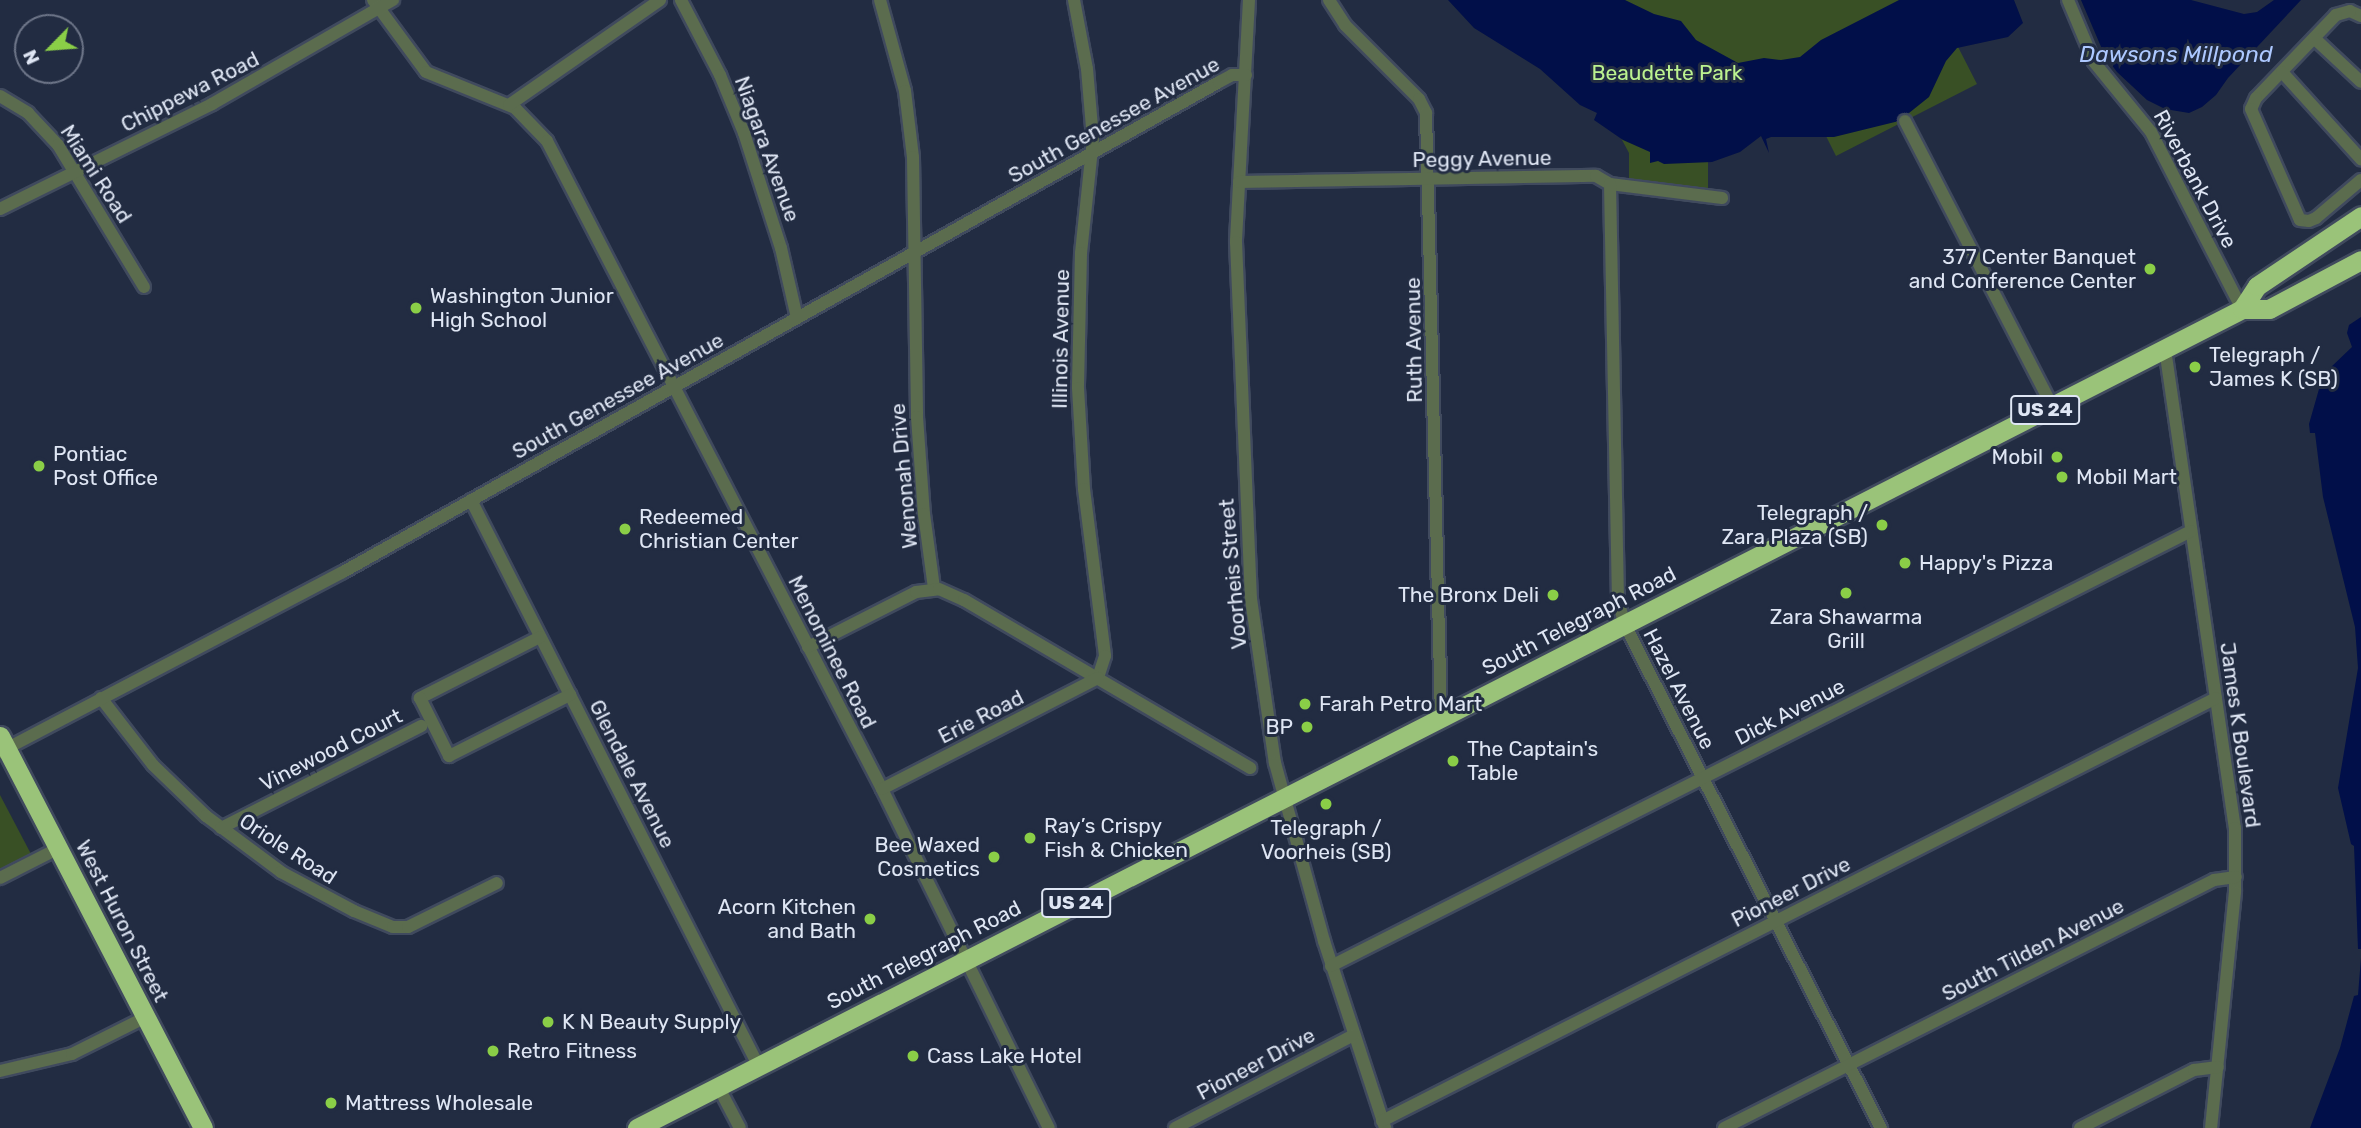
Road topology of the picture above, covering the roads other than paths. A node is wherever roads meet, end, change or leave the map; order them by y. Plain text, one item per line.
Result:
1 (393, 0) edge
2 (660, 0) edge
3 (681, 0) edge
4 (880, 0) edge
5 (1074, 0) edge
6 (1249, 0) edge
7 (1329, 0) edge
8 (2068, 0) edge
9 (376, 4) edge
10 (2361, 16) edge
11 (2314, 38) junction
12 (2282, 72) junction
13 (1246, 75) junction
14 (2361, 82) edge
15 (0, 96) edge
16 (509, 105) junction
17 (1905, 121) dead end
18 (2359, 152) edge
19 (1091, 153) junction
20 (75, 172) junction
21 (1430, 179) junction
22 (2361, 180) edge
23 (1239, 182) junction
24 (1610, 184) junction
25 (1722, 198) dead end
26 (0, 209) edge
27 (2361, 216) edge
28 (916, 251) junction
29 (2361, 260) edge
30 (144, 287) dead end
31 (2242, 309) junction
32 (797, 318) junction
33 (2165, 349) junction
34 (675, 386) junction
35 (2052, 406) junction
36 (471, 500) junction
37 (2190, 531) junction
38 (934, 588) junction
39 (1624, 623) junction
40 (540, 637) junction
41 (808, 647) junction
42 (1098, 678) junction
43 (570, 695) junction
44 (101, 698) junction
45 (2216, 698) junction
46 (1440, 717) junction
47 (421, 726) dead end
48 (2, 746) edge
49 (1250, 768) dead end
50 (1703, 778) junction
51 (881, 789) junction
52 (1285, 796) junction
53 (221, 828) junction
54 (59, 848) junction
55 (2236, 877) junction
56 (0, 878) edge
57 (497, 883) dead end
58 (1776, 921) junction
59 (965, 959) junction
60 (1331, 966) junction
61 (146, 1017) junction
62 (1354, 1035) junction
63 (758, 1065) junction
64 (1849, 1065) junction
65 (2218, 1067) junction
66 (0, 1071) edge
67 (718, 1086) junction
68 (1384, 1124) edge
69 (203, 1128) edge
70 (637, 1128) edge
71 (740, 1128) edge
72 (1049, 1128) edge
73 (1175, 1128) edge
74 (1724, 1128) edge
75 (1881, 1128) edge
76 (2080, 1128) edge
77 (2211, 1128) edge

1 - 9 street, Chippewa Road
2 - 16 street
3 - 32 street, Niagara Avenue
4 - 28 street, Wenonah Drive
5 - 19 street, Illinois Avenue
6 - 13 street, Voorheis Street
7 - 21 street, Ruth Avenue
8 - 31 street, Riverbank Drive
9 - 16 street, Menominee Road
9 - 20 street, Chippewa Road
10 - 11 street
11 - 12 street
11 - 14 street
12 - 18 street
12 - 22 street
13 - 19 street, South Genessee Avenue
13 - 23 street, Voorheis Street
15 - 20 street, Miami Road
16 - 34 street, Menominee Road
17 - 35 street
19 - 28 street, South Genessee Avenue
19 - 42 street, Illinois Avenue
20 - 26 street, Chippewa Road
20 - 30 street, Miami Road
21 - 23 street, Peggy Avenue
21 - 24 street, Peggy Avenue
21 - 46 street, Ruth Avenue
23 - 52 street, Voorheis Street
24 - 25 street, Peggy Avenue
24 - 39 street, Hazel Avenue
27 - 31 highway, US 24
28 - 32 street, South Genessee Avenue
28 - 38 street, Wenonah Drive
29 - 31 highway, US 24
31 - 33 highway, South Telegraph Road / US 24
32 - 34 street, South Genessee Avenue
33 - 35 highway, South Telegraph Road / US 24
33 - 37 street, James K Boulevard
34 - 36 street, South Genessee Avenue
34 - 41 street, Menominee Road
35 - 39 highway, South Telegraph Road / US 24
36 - 40 street, Glendale Avenue
36 - 44 street, South Genessee Avenue
37 - 45 street, James K Boulevard
37 - 50 street, Dick Avenue
38 - 41 street
38 - 42 street
39 - 46 highway, South Telegraph Road / US 24
39 - 50 street, Hazel Avenue
40 - 43 street, Glendale Avenue
40 - 43 street
41 - 51 street, Menominee Road
42 - 49 street
42 - 51 street, Erie Road
43 - 63 street, Glendale Avenue
44 - 48 street, South Genessee Avenue
44 - 53 street, Oriole Road
45 - 55 street, James K Boulevard
45 - 58 street, Pioneer Drive
46 - 52 highway, South Telegraph Road / US 24
47 - 53 street, Vinewood Court
48 - 54 highway, West Huron Street
50 - 58 street, Hazel Avenue
50 - 60 street, Dick Avenue
51 - 59 street, Menominee Road
52 - 59 highway, South Telegraph Road / US 24
52 - 60 street, Voorheis Street
53 - 57 street, Oriole Road
54 - 56 street
54 - 61 highway, West Huron Street
55 - 64 street, South Tilden Avenue
55 - 65 street, James K Boulevard
58 - 64 street, Hazel Avenue
58 - 68 street, Pioneer Drive
59 - 63 highway, South Telegraph Road / US 24
59 - 72 street, Menominee Road
60 - 62 street, Voorheis Street
61 - 66 street
61 - 69 highway, West Huron Street
62 - 68 street, Voorheis Street
62 - 73 street, Pioneer Drive
63 - 67 highway, South Telegraph Road / US 24
64 - 74 street, South Tilden Avenue
64 - 75 street, Hazel Avenue
65 - 76 street
65 - 77 street, James K Boulevard
67 - 70 highway, South Telegraph Road / US 24
67 - 71 street

